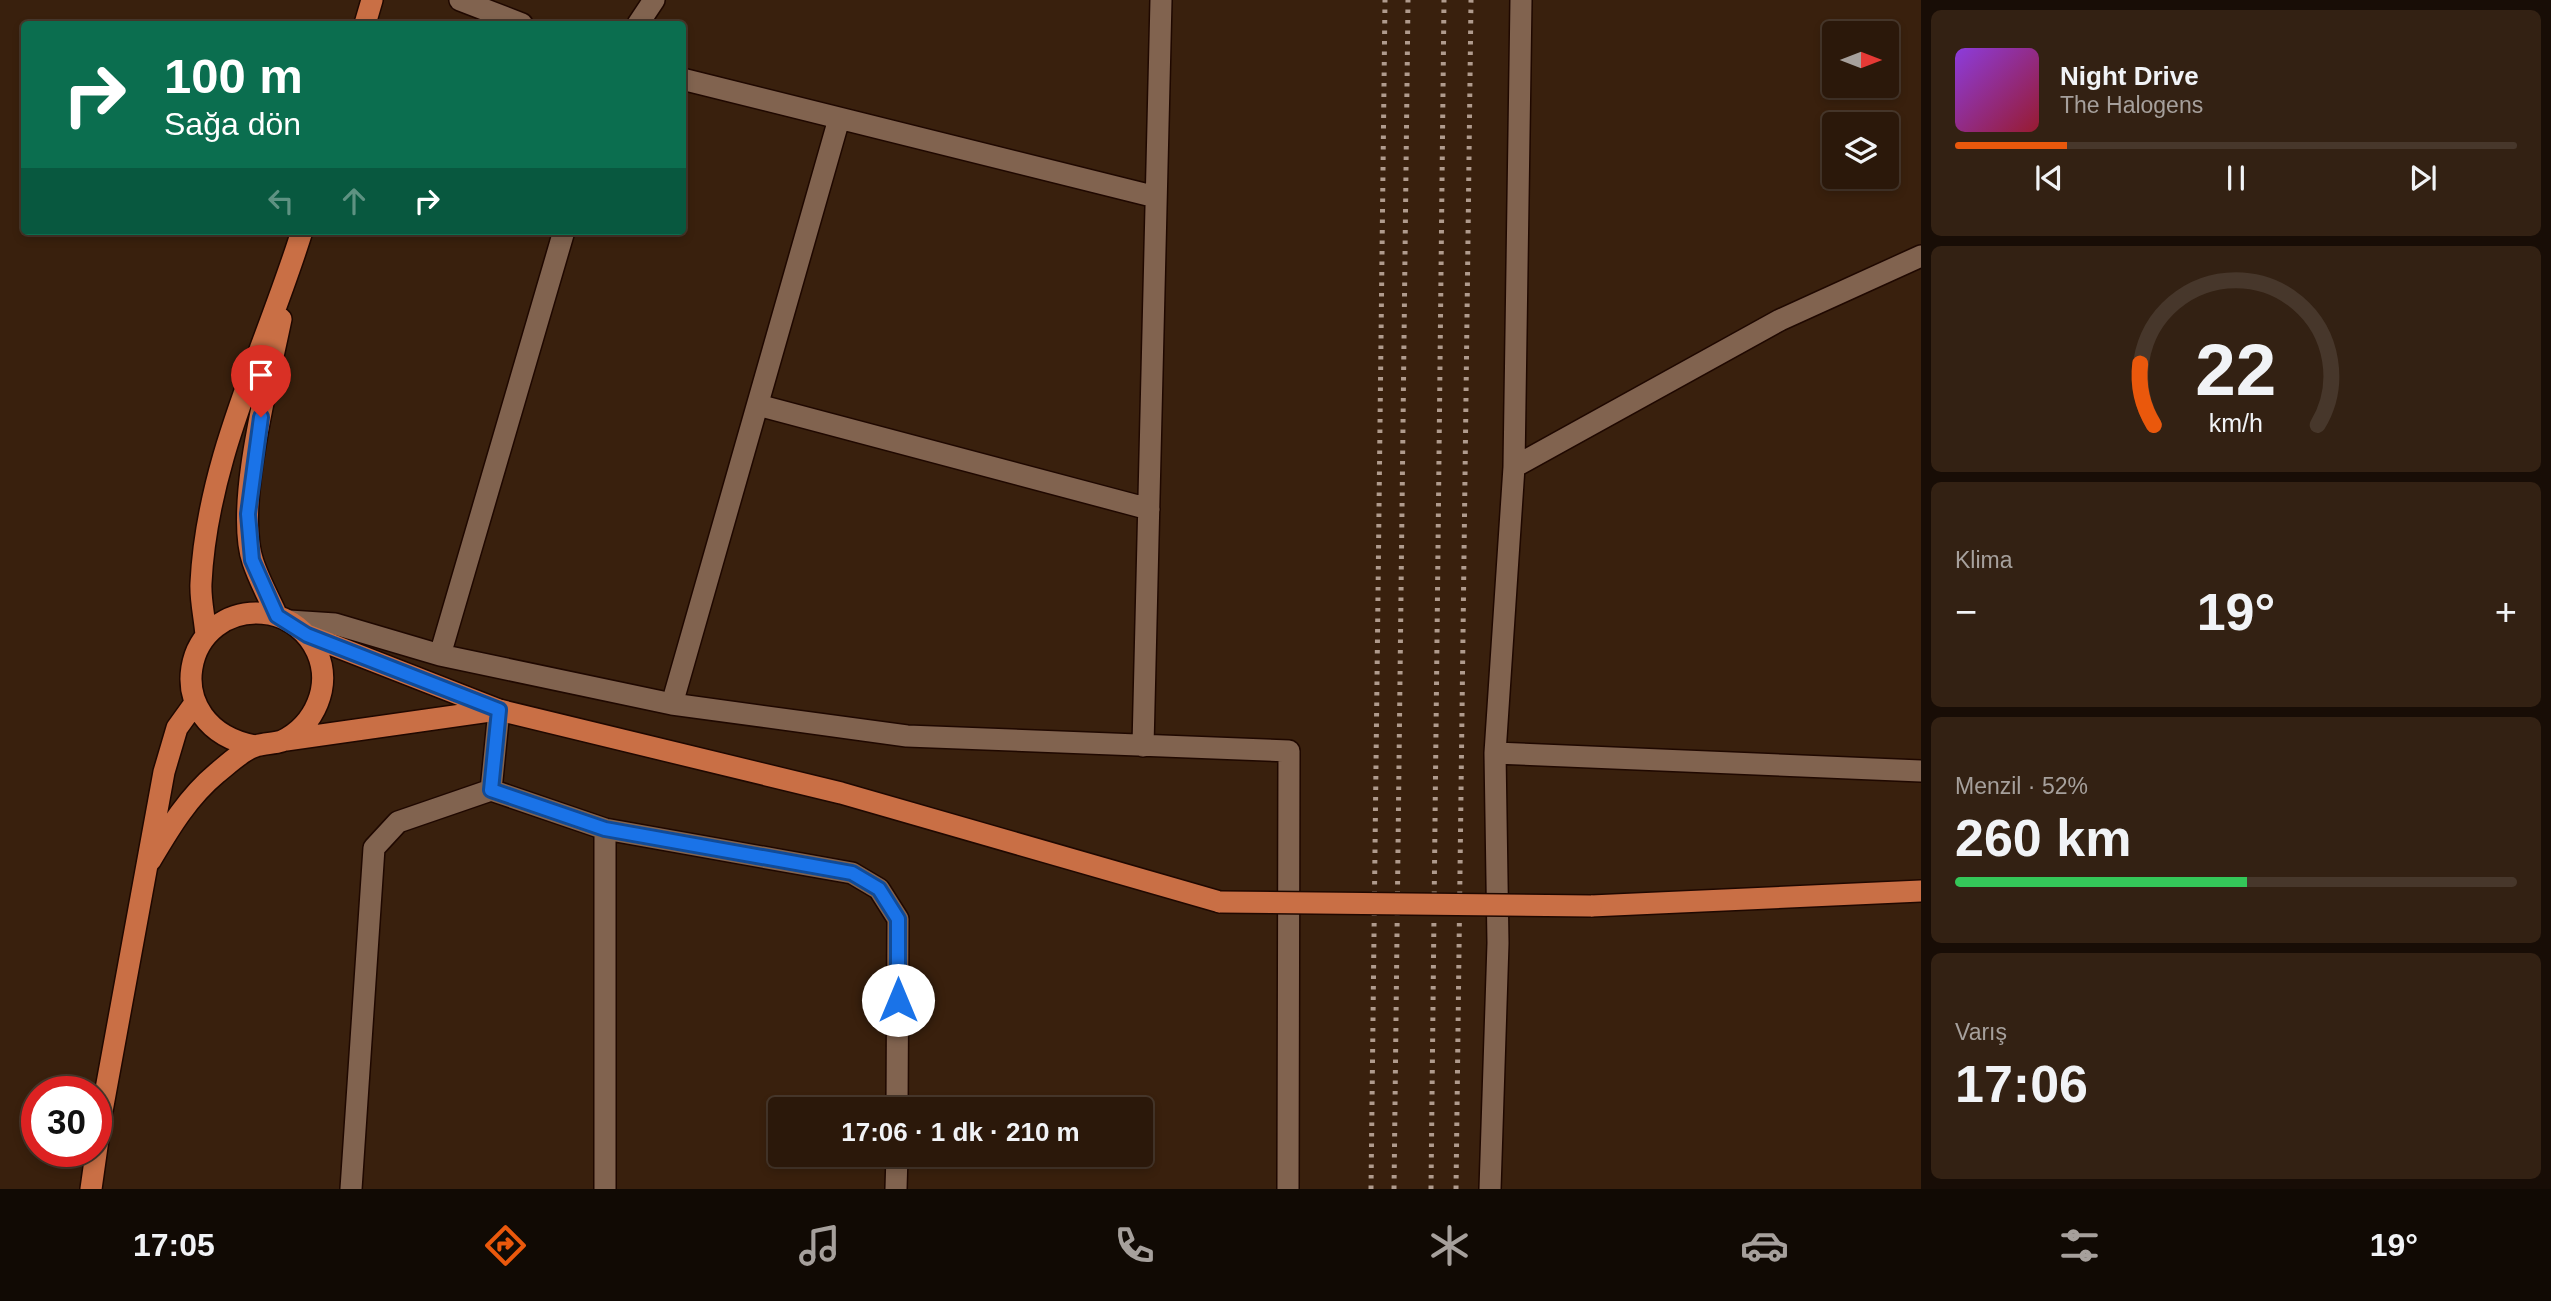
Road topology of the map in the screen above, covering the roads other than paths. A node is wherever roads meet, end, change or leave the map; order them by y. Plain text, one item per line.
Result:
1 (372, 0) edge
2 (460, 0) edge
3 (654, 0) edge
4 (1161, 0) edge
5 (1521, 0) edge
6 (366, 21) edge
7 (514, 21) edge
8 (640, 21) edge
9 (686, 80) edge
10 (839, 119) junction
11 (1156, 197) junction
12 (301, 235) edge
13 (563, 235) edge
14 (295, 252) junction
15 (1921, 256) edge
16 (758, 405) junction
17 (1514, 467) junction
18 (1149, 509) junction
19 (283, 618) junction
20 (307, 635) junction
21 (206, 636) junction
22 (440, 655) junction
23 (195, 703) junction
24 (672, 704) junction
25 (499, 710) junction
26 (281, 741) junction
27 (255, 746) junction
28 (1143, 746) junction
29 (1495, 753) junction
30 (1921, 771) edge
31 (491, 790) junction
32 (605, 829) junction
33 (150, 861) junction
34 (1921, 891) edge
35 (897, 1097) edge
36 (897, 1167) edge
37 (91, 1189) edge
38 (351, 1189) edge
39 (605, 1189) edge
40 (896, 1189) edge
41 (1288, 1189) edge
42 (1490, 1189) edge

1 - 6 main road
2 - 7 street
3 - 8 street
4 - 11 street
5 - 17 street
9 - 10 street
10 - 11 street
10 - 16 street
11 - 18 street
12 - 14 main road
13 - 22 street
14 - 19 main road
14 - 21 main road
15 - 17 street
16 - 18 street
16 - 24 street
17 - 29 street
18 - 28 street
19 - 20 main road
19 - 21 main road
19 - 22 street
20 - 25 main road
20 - 26 main road
21 - 23 main road
22 - 24 street
23 - 27 main road
23 - 33 main road
24 - 28 street
25 - 26 main road
25 - 31 street
25 - 34 main road, bridge
26 - 27 main road
27 - 33 main road
28 - 41 street
29 - 30 street
29 - 42 street
31 - 32 street
31 - 38 street
32 - 35 street
32 - 39 street
33 - 37 main road
36 - 40 street

